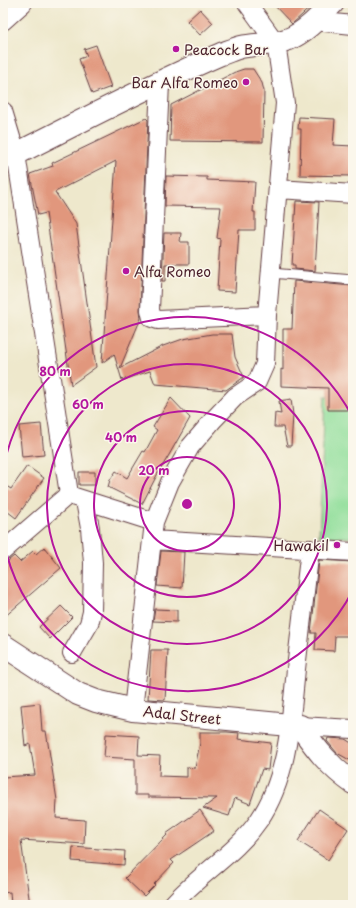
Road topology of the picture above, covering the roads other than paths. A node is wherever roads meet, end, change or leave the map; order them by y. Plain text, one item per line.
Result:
1 (23, 3) edge
2 (247, 3) edge
3 (333, 3) edge
4 (3, 21) edge
5 (314, 21) junction
6 (353, 25) edge
7 (276, 43) junction
8 (160, 82) junction
9 (3, 111) edge
10 (10, 156) edge
11 (279, 189) junction
12 (353, 194) edge
13 (271, 273) junction
14 (353, 280) edge
15 (268, 314) junction
16 (77, 497) junction
17 (153, 531) junction
18 (310, 549) junction
19 (3, 551) edge
20 (353, 552) edge
21 (3, 645) edge
22 (72, 653) dead end
23 (133, 710) junction
24 (295, 726) junction
25 (353, 729) edge
26 (353, 783) edge
27 (172, 905) edge

1 - 4 street
2 - 7 street
3 - 5 street
5 - 6 street
5 - 7 street
7 - 8 street
7 - 11 street
8 - 10 street
8 - 15 street
9 - 10 street
10 - 16 street
11 - 12 street
11 - 13 street
13 - 14 lane
13 - 15 street
15 - 17 street
16 - 17 street
16 - 19 street
16 - 22 street
17 - 18 street
17 - 23 street
18 - 20 street
18 - 24 street
21 - 23 street, Adal Street
23 - 24 street, Adal Street
24 - 25 street
24 - 26 street
24 - 27 street

